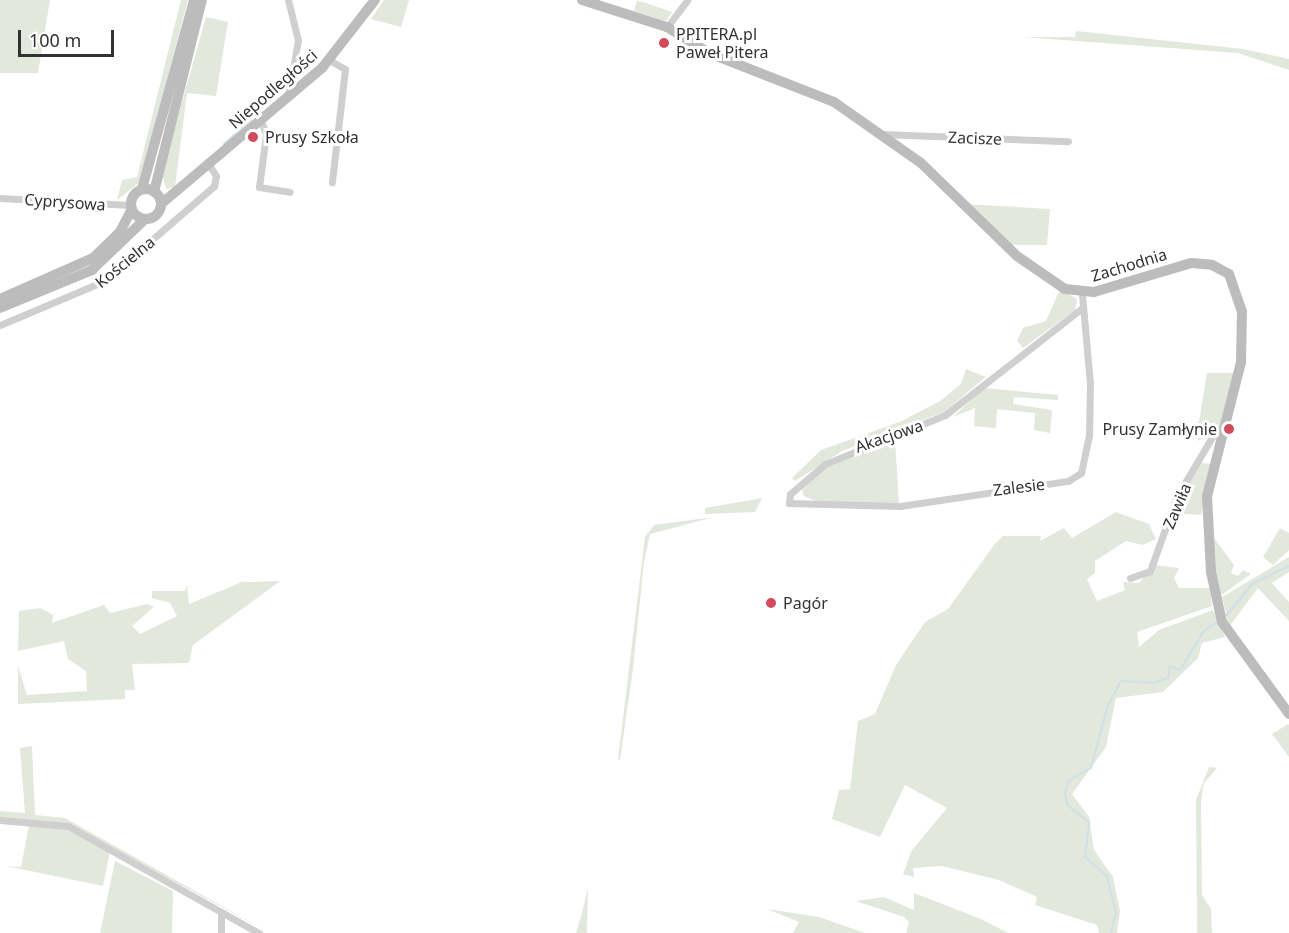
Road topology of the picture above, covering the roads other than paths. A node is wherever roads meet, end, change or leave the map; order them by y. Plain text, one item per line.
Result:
1 (194, 0) edge
2 (202, 0) edge
3 (288, 0) edge
4 (375, 0) edge
5 (582, 0) edge
6 (687, 0) edge
7 (667, 27) junction
8 (329, 60) junction
9 (288, 97) junction
10 (261, 121) junction
11 (882, 134) junction
12 (1068, 141) dead end
13 (209, 165) junction
14 (332, 182) dead end
15 (142, 189) junction
16 (290, 192) dead end
17 (158, 197) junction
18 (0, 198) edge
19 (130, 208) junction
20 (144, 220) junction
21 (1082, 294) junction
22 (0, 299) edge
23 (0, 308) edge
24 (1082, 308) junction
25 (0, 325) edge
26 (1224, 428) junction
27 (789, 503) joint
28 (1130, 578) dead end
29 (1289, 714) edge
30 (0, 820) edge
31 (221, 912) junction
32 (221, 933) edge
33 (259, 933) edge

1 - 15 street
2 - 17 street
3 - 9 street
4 - 8 street, Niepodległości
5 - 7 street, Zachodnia
6 - 7 street
7 - 11 street, Zachodnia
8 - 9 street, Niepodległości
8 - 14 street
9 - 10 street, Niepodległości
10 - 13 street, Niepodległości
10 - 16 street
11 - 12 street, Zacisze
11 - 21 street, Zachodnia
13 - 17 street, Niepodległości
13 - 25 street, Kościelna
15 - 17 street
15 - 19 street
17 - 20 street
18 - 19 street, Cyprysowa
19 - 20 street
19 - 22 street
20 - 23 street
21 - 24 street
21 - 26 street, Zachodnia
24 - 27 street, Akacjowa
24 - 27 street, Zalesie
26 - 28 street, Zawiła
26 - 29 street, Zachodnia
30 - 31 street
31 - 32 street
31 - 33 street

